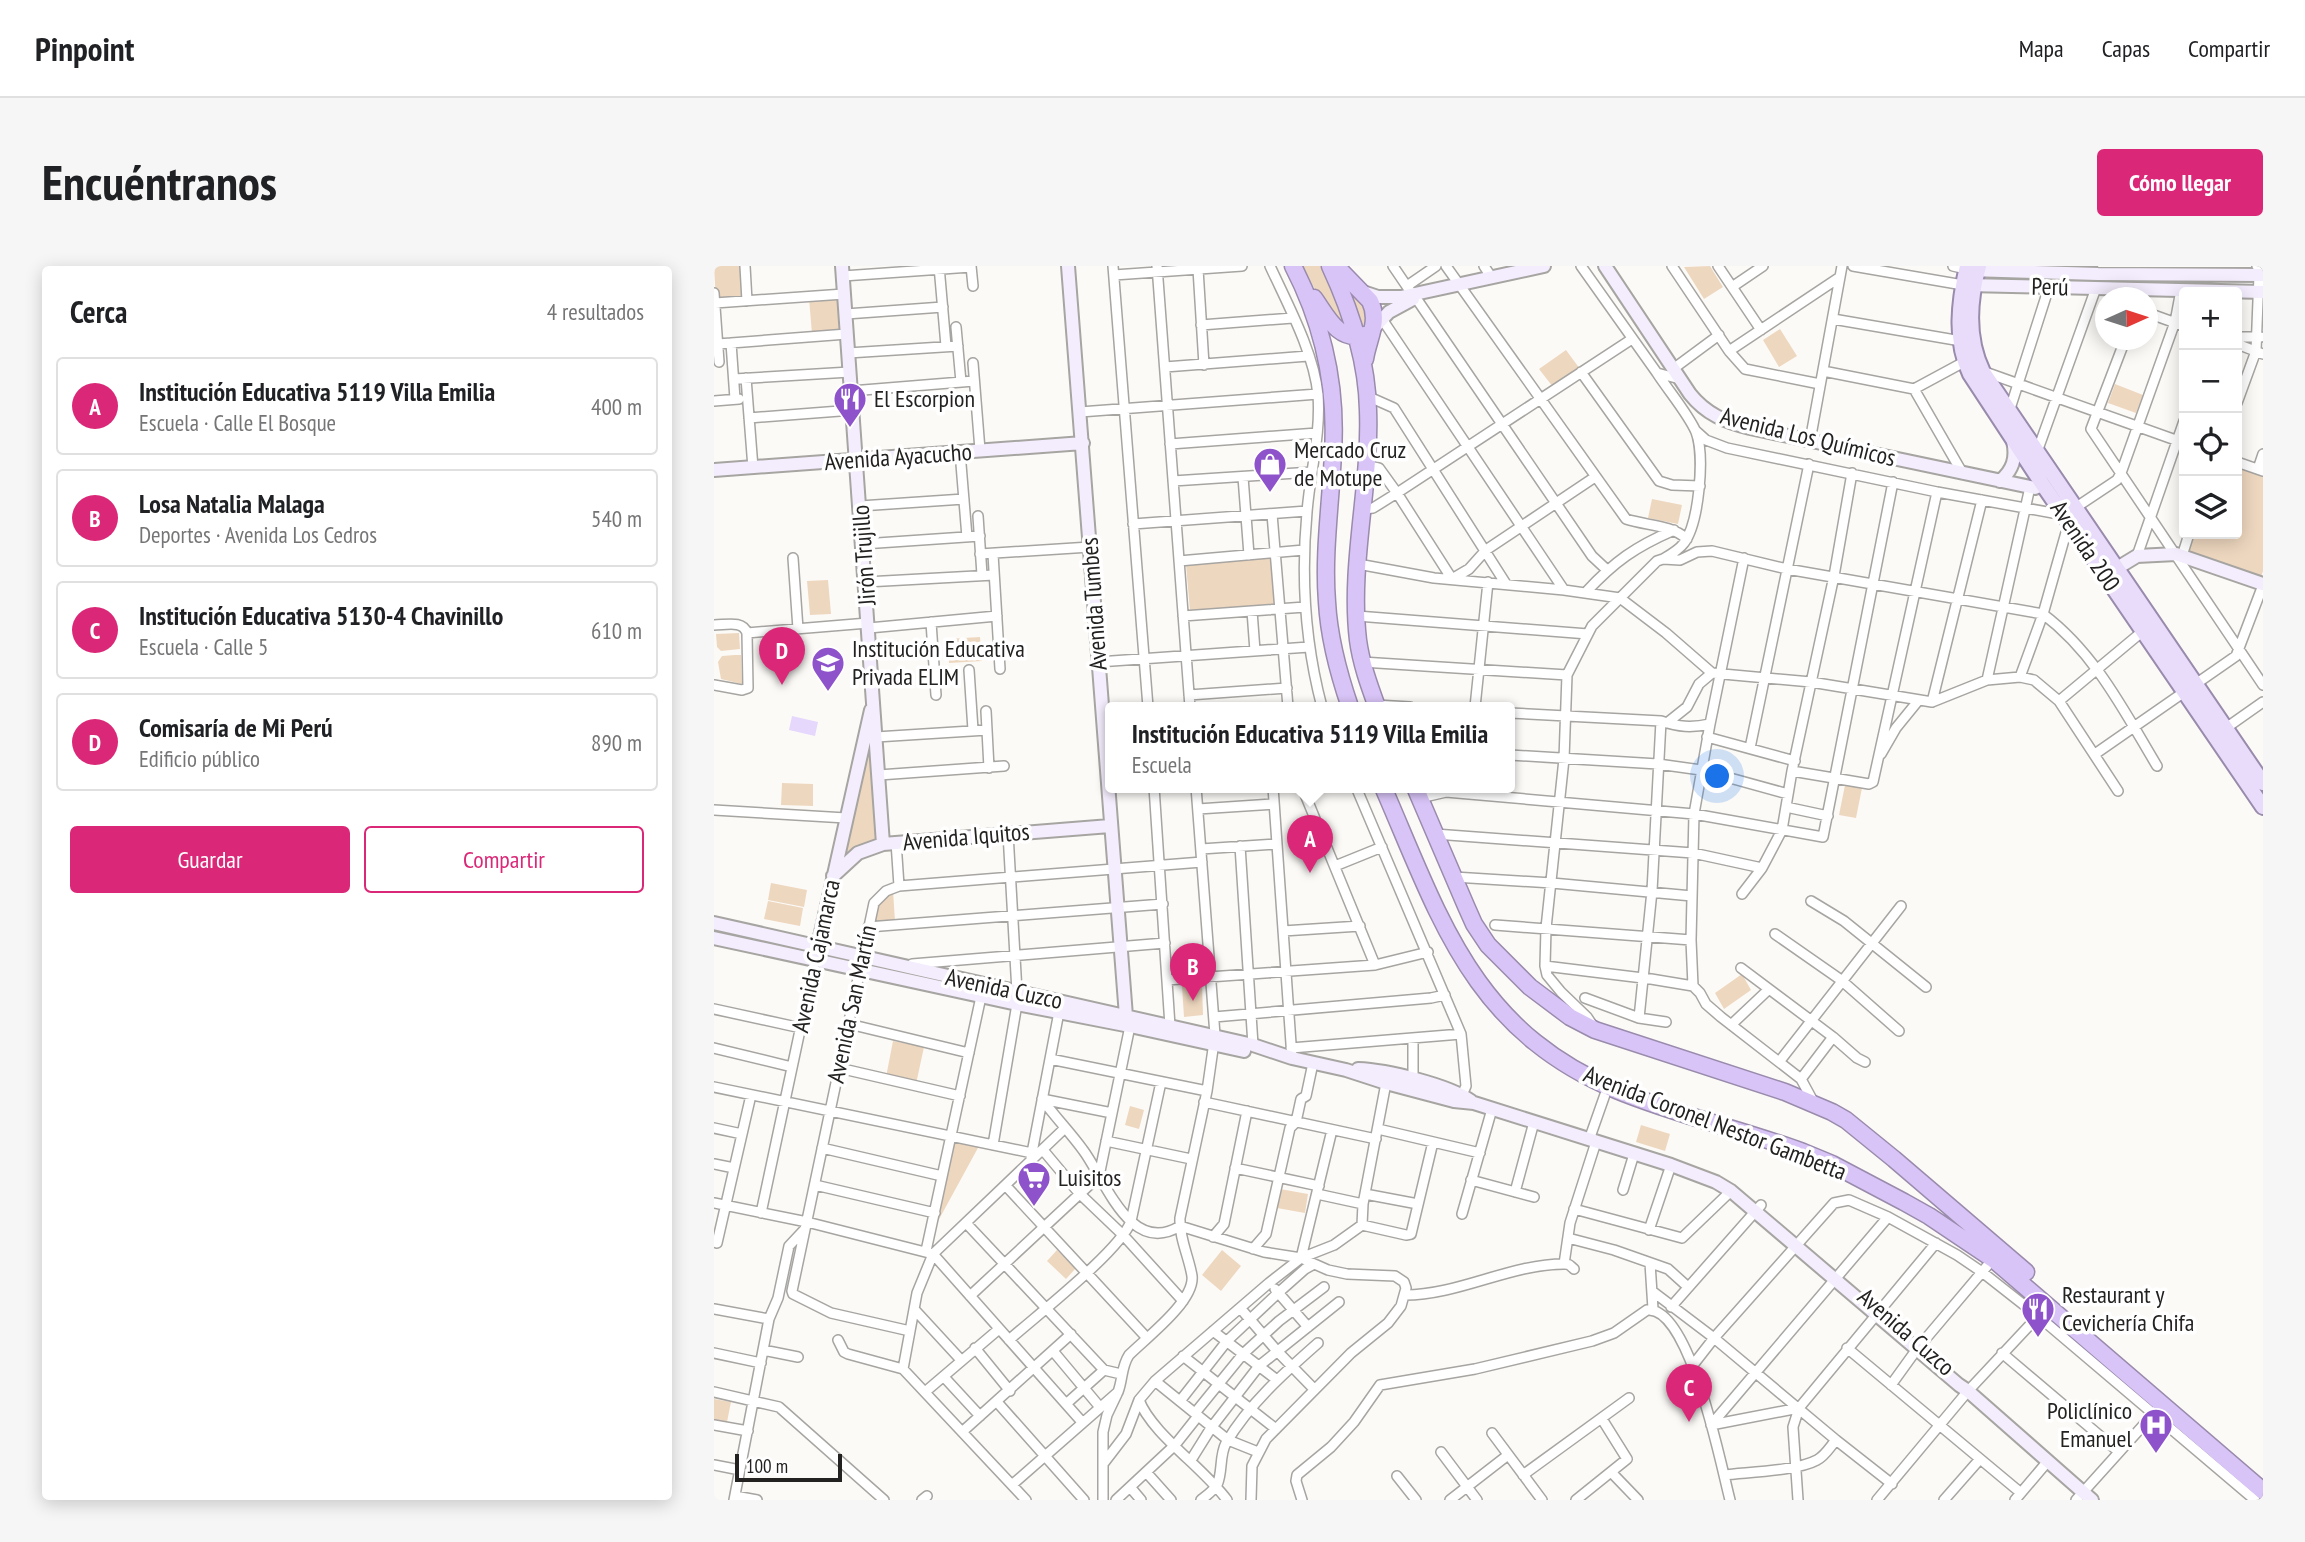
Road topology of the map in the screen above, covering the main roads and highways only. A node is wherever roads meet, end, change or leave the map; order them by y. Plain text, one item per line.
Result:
1 (1330, 266) edge
2 (1336, 266) edge
3 (1294, 268) edge
4 (1968, 273) edge
5 (1377, 325) junction
6 (1356, 337) junction
7 (1364, 372) junction
8 (2004, 416) junction
9 (2069, 515) junction
10 (2111, 572) junction
11 (2190, 688) junction
12 (1348, 702) edge
13 (1376, 702) edge
14 (2263, 783) edge
15 (1386, 793) edge
16 (1418, 793) edge
17 (2263, 807) edge
18 (2263, 1478) edge
19 (2263, 1491) edge

1 - 6 highway
2 - 5 highway
3 - 6 highway
3 - 12 highway
4 - 8 main road, Avenida 200
4 - 8 main road, Avenida 200
5 - 6 highway
5 - 7 highway
6 - 7 highway
7 - 13 highway
8 - 9 main road, Avenida 200
8 - 9 main road, Avenida 200
9 - 10 main road, Avenida 200
10 - 11 main road, Avenida 200
10 - 11 main road, Avenida 200
11 - 14 main road, Avenida 200
11 - 17 main road, Avenida 200
15 - 19 highway, Avenida Coronel Nestor Gambetta
16 - 18 highway, Avenida Coronel Nestor Gambetta

